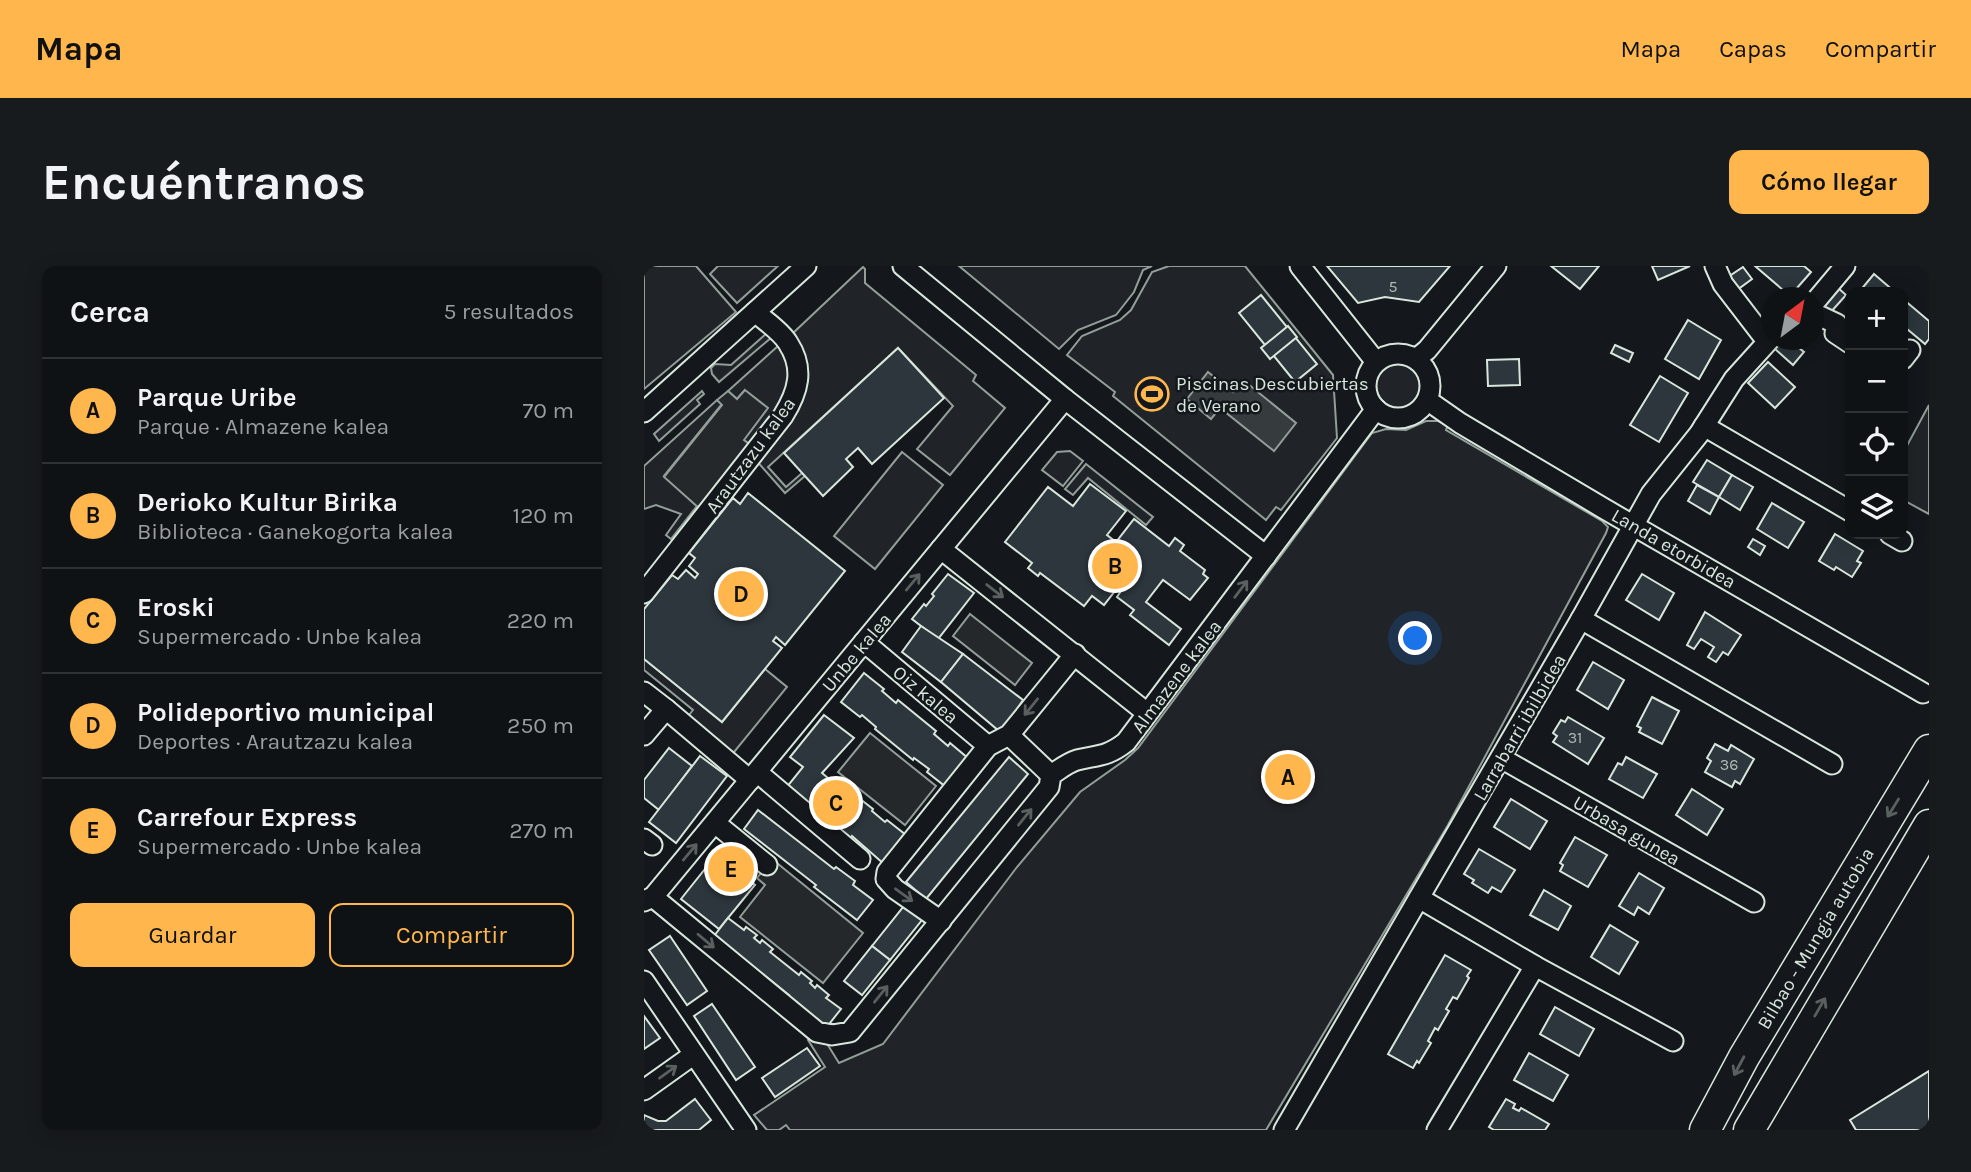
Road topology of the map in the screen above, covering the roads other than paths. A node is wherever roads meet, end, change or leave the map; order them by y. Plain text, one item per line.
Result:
1 (806, 266) edge
2 (903, 266) edge
3 (1300, 266) edge
4 (1496, 266) edge
5 (1715, 266) edge
6 (1845, 266) edge
7 (1824, 291) edge
8 (755, 312) junction
9 (1824, 318) edge
10 (1761, 328) edge
11 (1845, 340) edge
12 (1761, 347) edge
13 (1416, 359) junction
14 (1376, 362) junction
15 (1065, 398) junction
16 (1427, 400) junction
17 (1376, 410) junction
18 (644, 412) edge
19 (1704, 426) junction
20 (1845, 508) edge
21 (1634, 526) junction
22 (941, 549) junction
23 (1266, 556) junction
24 (644, 593) edge
25 (1581, 619) junction
26 (864, 642) junction
27 (1074, 654) junction
28 (644, 692) edge
29 (1923, 693) dead end
30 (666, 709) junction
31 (1147, 713) junction
32 (1009, 735) junction
33 (644, 736) edge
34 (988, 746) junction
35 (1929, 750) edge
36 (1501, 758) junction
37 (1832, 764) dead end
38 (1051, 775) junction
39 (753, 776) junction
40 (715, 823) junction
41 (1929, 825) edge
42 (860, 859) dead end
43 (767, 865) dead end
44 (1419, 898) junction
45 (649, 899) edge
46 (1754, 902) dead end
47 (941, 921) junction
48 (1535, 966) junction
49 (644, 981) edge
50 (1673, 1041) dead end
51 (693, 1055) junction
52 (644, 1090) edge
53 (746, 1130) edge
54 (1284, 1130) edge
55 (1437, 1130) edge
56 (1705, 1130) edge
57 (1749, 1130) edge

1 - 8 street
2 - 15 street
3 - 14 street
4 - 13 street
5 - 10 street
6 - 7 street
8 - 18 street
8 - 24 street, Arautzazu kalea
9 - 11 street
12 - 19 street, Larrabarri ibilbidea
13 - 14 street
13 - 16 street
14 - 17 street
15 - 22 street, Unbe kalea
15 - 23 street
16 - 17 street
16 - 21 street, Landa etorbidea
17 - 23 street, Almazene kalea
19 - 20 street
19 - 21 street, Larrabarri ibilbidea
21 - 25 street, Larrabarri ibilbidea
21 - 29 street, Landa etorbidea
26 -> 22 street, Unbe kalea
22 -> 27 street
31 -> 23 street, Almazene kalea
25 - 36 street, Larrabarri ibilbidea
25 - 37 street
26 - 34 street, Oiz kalea
26 - 39 street, Unbe kalea
27 - 31 street
27 -> 32 street
28 - 30 street
30 - 33 street
30 - 39 street
31 - 38 street, Almazene kalea
32 - 34 street
32 - 38 street
34 -> 47 street
35 -> 56 highway, Bilbao - Mungia autobia
36 - 44 street, Larrabarri ibilbidea
36 - 46 street, Urbasa gunea
47 -> 38 street
39 - 40 street, Unbe kalea
39 - 42 street
40 - 43 street
45 -> 40 street, Unbe kalea
57 -> 41 highway, Bilbao - Mungia autobia
44 - 48 street
44 - 54 street, Larrabarri ibilbidea
45 -> 47 street
48 - 50 street
48 - 55 street
49 - 51 street
52 -> 51 street
51 - 53 street

